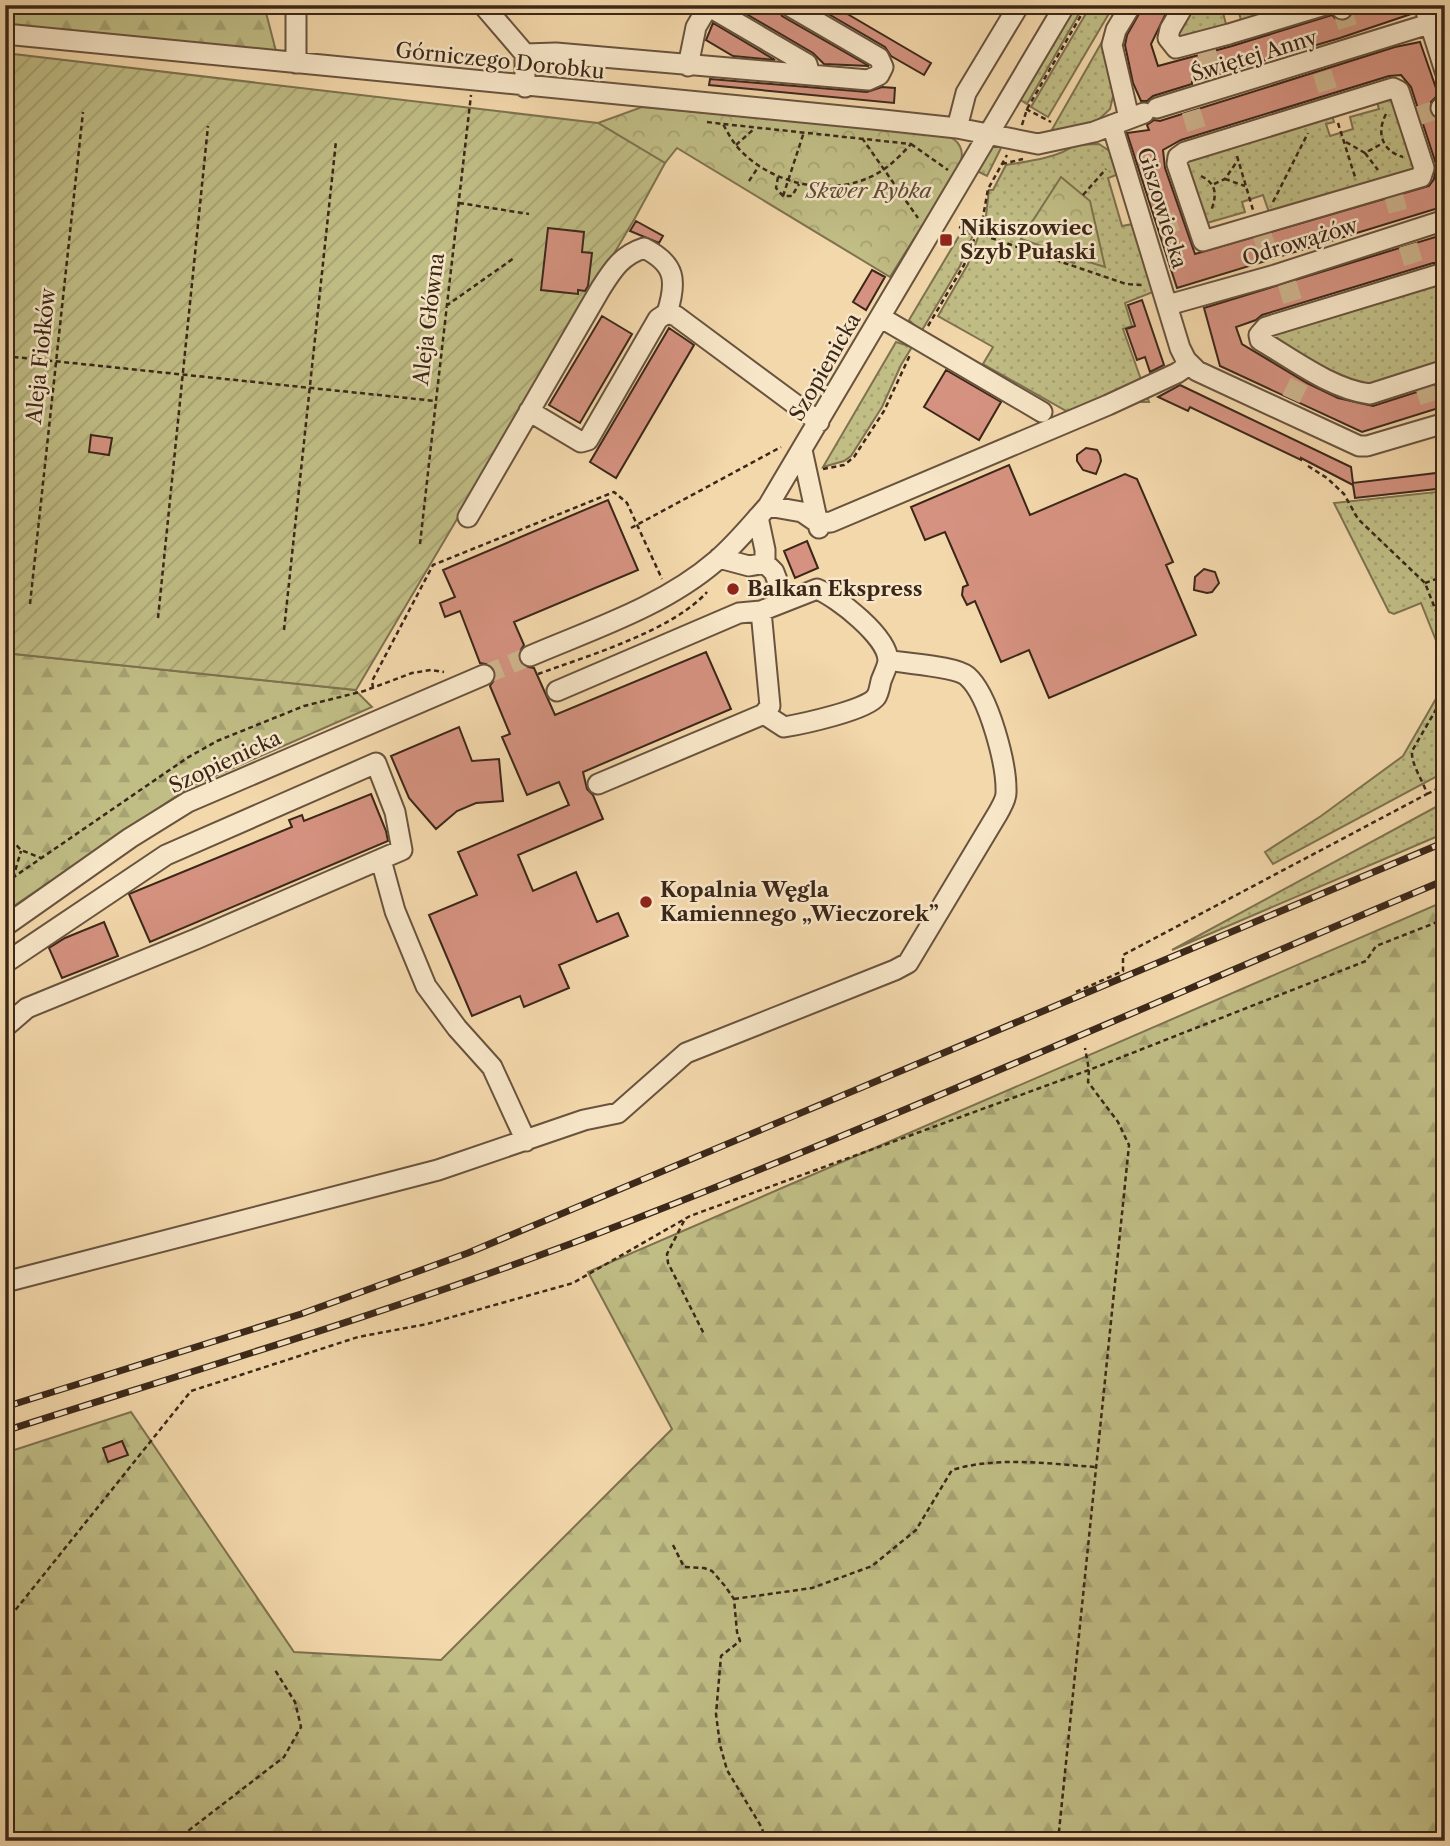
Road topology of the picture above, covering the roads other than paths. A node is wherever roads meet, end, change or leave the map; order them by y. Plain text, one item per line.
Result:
1 (296, 5) edge
2 (483, 5) edge
3 (708, 5) edge
4 (788, 5) edge
5 (1018, 5) edge
6 (1065, 5) edge
7 (1131, 5) edge
8 (1184, 5) edge
9 (1336, 6) edge
10 (1433, 16) edge
11 (5, 34) edge
12 (525, 54) junction
13 (296, 64) junction
14 (688, 66) junction
15 (1445, 71) edge
16 (810, 75) junction
17 (525, 87) junction
18 (1135, 116) junction
19 (957, 128) junction
20 (990, 134) junction
21 (1445, 220) edge
22 (1263, 228) joint
23 (1445, 276) edge
24 (1168, 305) junction
25 (667, 313) junction
26 (880, 317) junction
27 (1190, 364) junction
28 (1445, 370) edge
29 (529, 411) junction
30 (1042, 412) dead end
31 (1438, 419) edge
32 (819, 422) junction
33 (802, 450) junction
34 (763, 511) junction
35 (468, 517) dead end
36 (820, 529) junction
37 (719, 558) junction
38 (765, 563) junction
39 (785, 601) junction
40 (761, 611) junction
41 (888, 660) junction
42 (534, 665) tunnel mouth
43 (484, 675) tunnel mouth
44 (557, 691) dead end
45 (765, 714) junction
46 (598, 784) dead end
47 (381, 860) junction
48 (5, 926) edge
49 (5, 962) edge
50 (5, 1027) edge
51 (526, 1141) junction
52 (5, 1282) edge

1 - 13 street
2 - 12 street
3 - 14 street
3 - 16 street
4 - 16 street
5 - 19 street
6 - 20 street, Szopienicka
7 - 18 street, Giszowiecka
8 - 9 street
10 - 15 street
10 - 18 street, Świętej Anny
11 - 13 street, Górniczego Dorobku
12 - 14 street
12 - 17 street
13 - 17 street, Górniczego Dorobku
14 - 16 street
17 - 19 street, Górniczego Dorobku
18 - 20 street, Świętej Anny
18 - 24 street, Giszowiecka
19 - 20 street, Górniczego Dorobku
20 - 26 street, Szopienicka
21 - 24 street, Odrowążów
22 - 22 street
23 - 28 street
24 - 27 street, Giszowiecka
25 - 29 street
25 - 29 street
25 - 32 street
26 - 30 street
26 - 32 street, Szopienicka
27 - 31 street
27 - 36 street
29 - 35 street
32 - 33 street, Szopienicka
33 - 34 street, Szopienicka
33 - 36 street
34 - 36 street
34 - 37 street, Szopienicka
34 - 38 street
37 - 38 street
37 - 42 street, Szopienicka
38 - 39 street
39 - 40 street
39 - 41 street
40 - 44 street
40 - 45 street
41 - 45 street
41 - 51 street
43 - 48 street, Szopienicka
45 - 46 street
47 - 49 street
47 - 50 street
47 - 51 street
51 - 52 street

